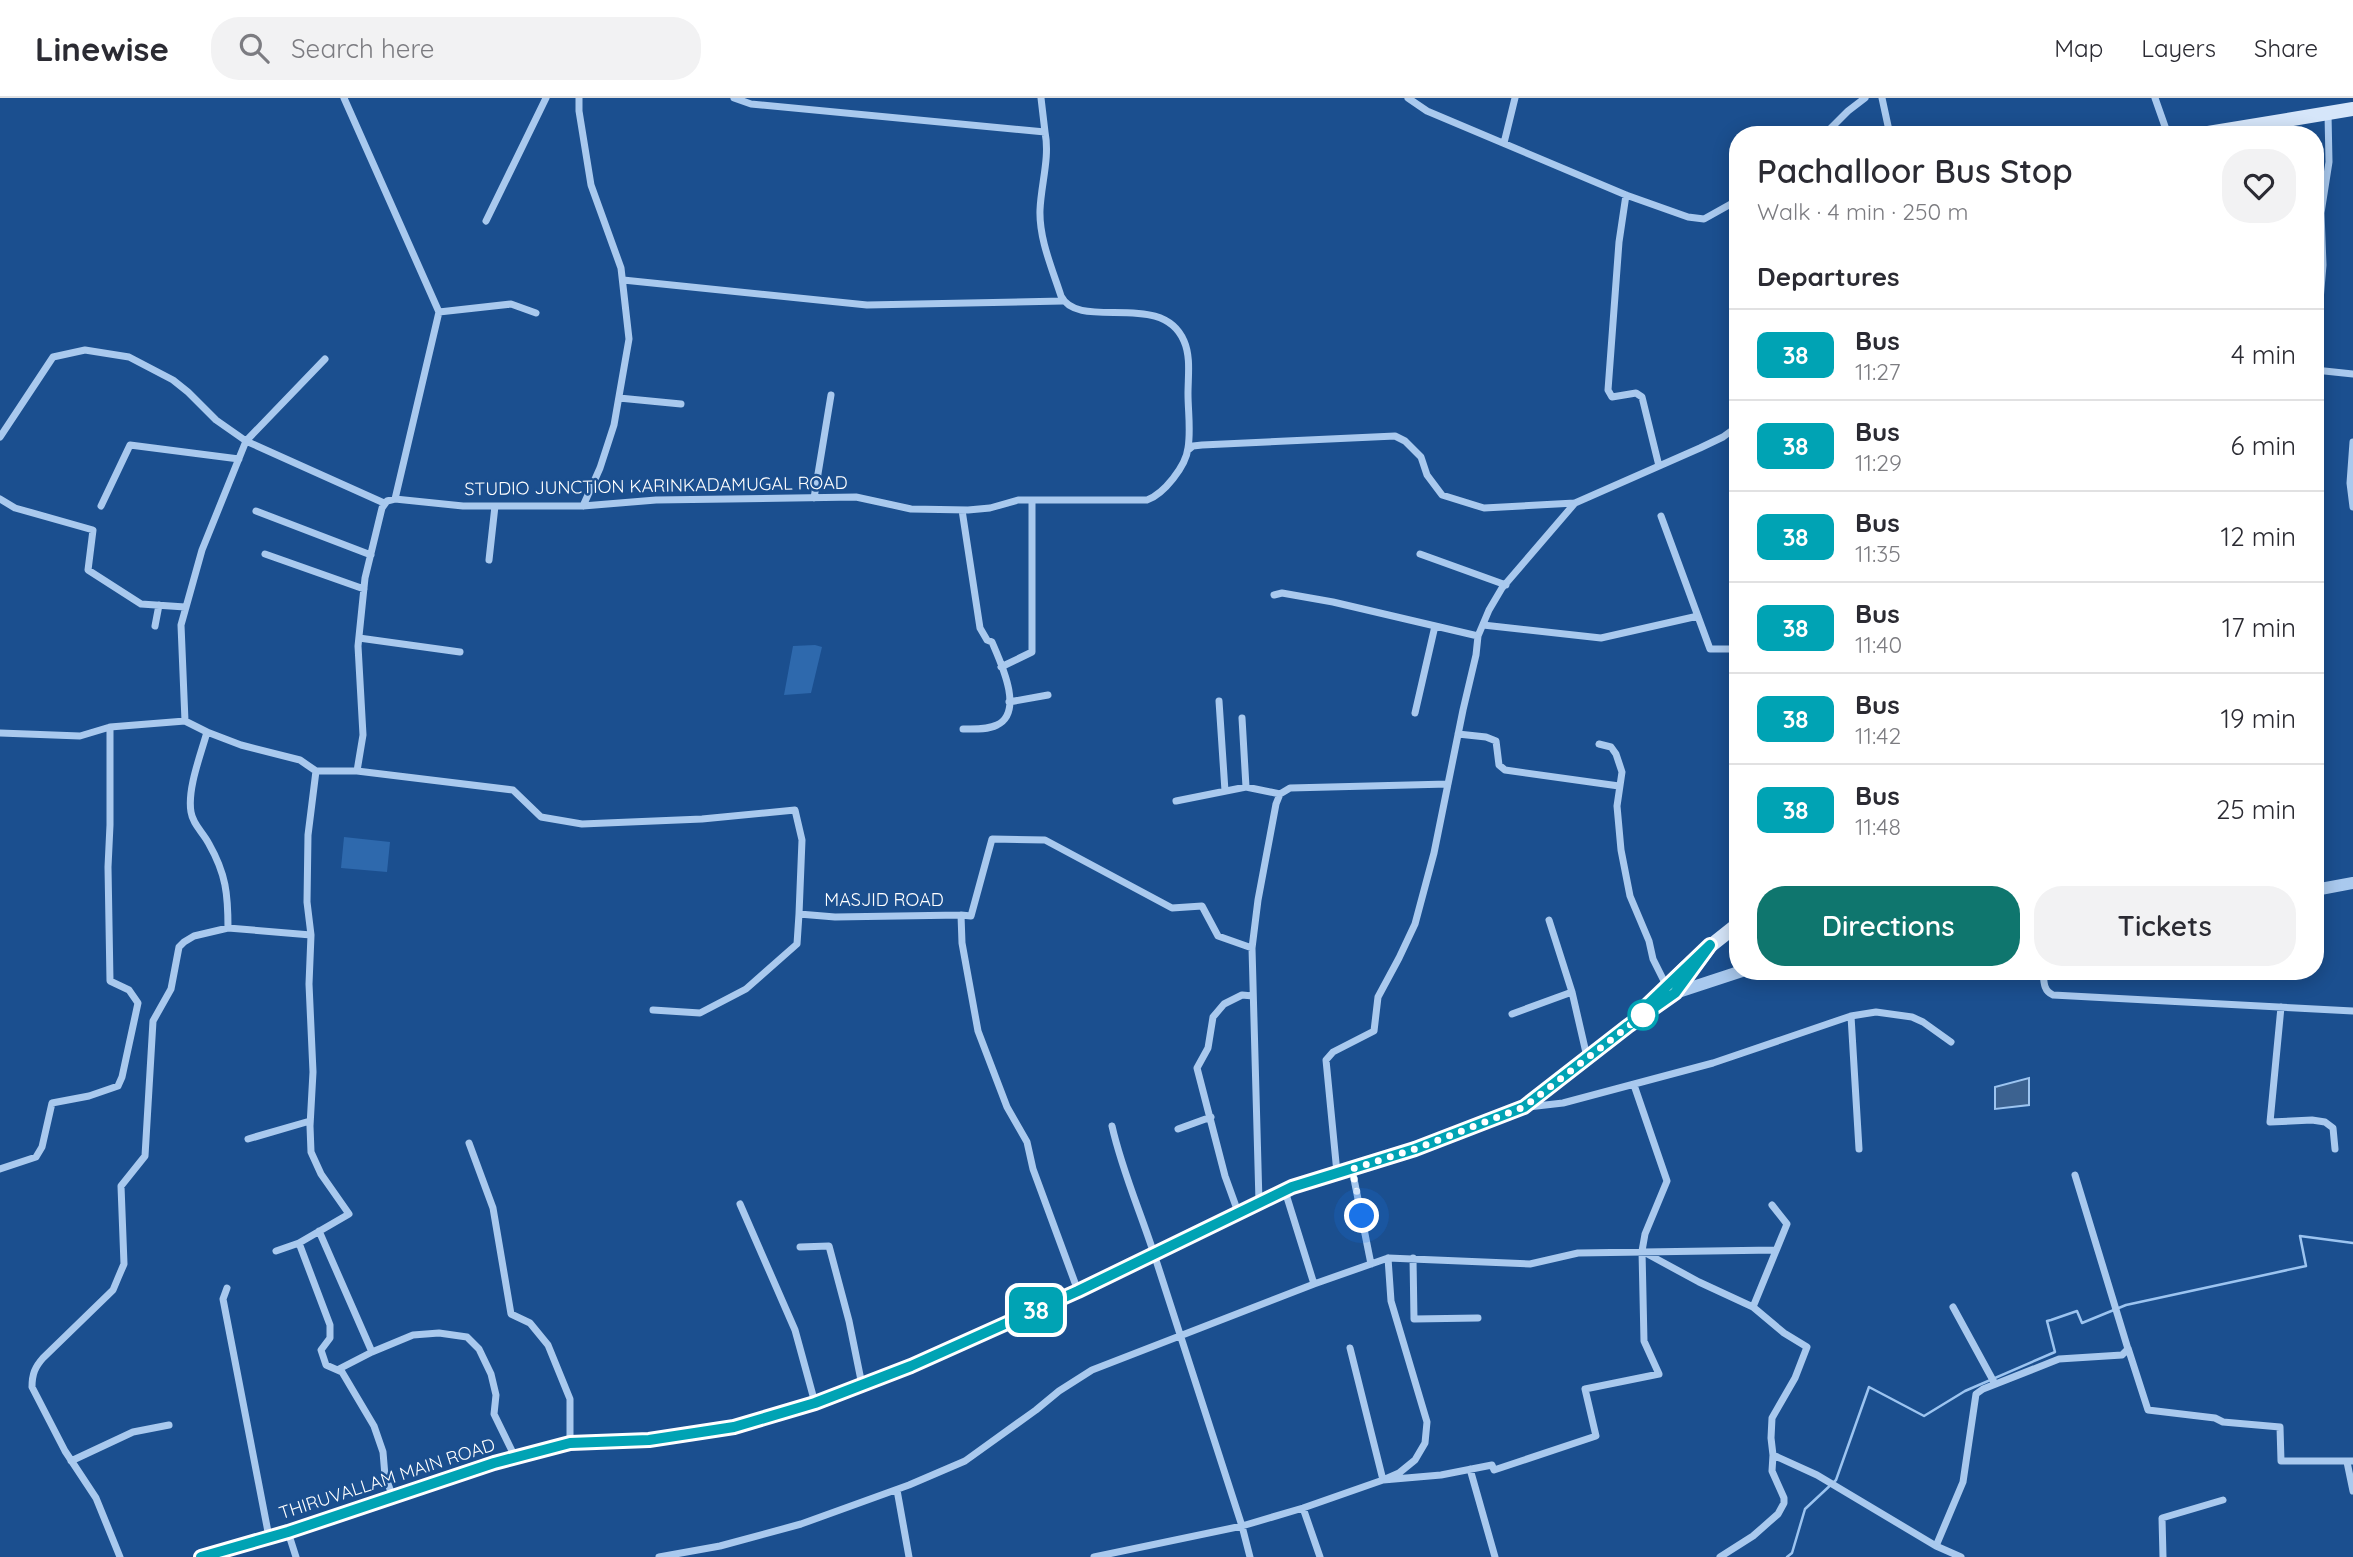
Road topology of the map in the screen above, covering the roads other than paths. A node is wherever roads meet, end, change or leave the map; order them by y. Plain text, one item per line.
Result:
1 (344, 98) edge
2 (546, 98) edge
3 (579, 98) edge
4 (734, 98) edge
5 (1041, 98) edge
6 (1408, 98) edge
7 (1515, 98) edge
8 (1865, 98) edge
9 (1882, 98) edge
10 (2155, 98) edge
11 (2353, 109) edge
12 (2328, 113) junction
13 (1833, 126) edge
14 (1888, 126) edge
15 (2164, 126) edge
16 (2250, 126) edge
17 (1045, 132) junction
18 (1504, 143) junction
19 (2324, 194) edge
20 (1626, 195) junction
21 (1729, 205) edge
22 (486, 221) dead end
23 (623, 280) junction
24 (1063, 300) junction
25 (439, 312) junction
26 (536, 313) dead end
27 (326, 359) dead end
28 (2324, 371) edge
29 (2353, 374) edge
30 (831, 395) dead end
31 (619, 398) junction
32 (681, 404) dead end
33 (1729, 433) edge
34 (0, 437) edge
35 (246, 441) junction
36 (2353, 442) edge
37 (1188, 450) junction
38 (239, 459) junction
39 (1659, 466) junction
40 (814, 498) junction
41 (0, 499) edge
42 (395, 499) junction
43 (1032, 500) junction
44 (384, 503) junction
45 (1575, 503) junction
46 (101, 506) dead end
47 (495, 506) junction
48 (583, 506) junction
49 (2353, 507) edge
50 (962, 510) junction
51 (256, 511) dead end
52 (1661, 516) dead end
53 (265, 554) dead end
54 (1420, 554) dead end
55 (371, 555) junction
56 (489, 560) dead end
57 (1506, 585) junction
58 (364, 589) junction
59 (1274, 595) dead end
60 (159, 605) junction
61 (185, 607) junction
62 (1698, 616) junction
63 (1483, 625) junction
64 (155, 626) dead end
65 (1435, 626) junction
66 (1478, 636) junction
67 (359, 638) junction
68 (1729, 649) edge
69 (460, 652) dead end
70 (1001, 667) junction
71 (1048, 695) dead end
72 (1219, 701) dead end
73 (1009, 702) junction
74 (1415, 713) dead end
75 (1242, 718) dead end
76 (185, 721) junction
77 (110, 727) junction
78 (963, 729) dead end
79 (207, 732) junction
80 (0, 733) edge
81 (1458, 734) junction
82 (1599, 744) dead end
83 (316, 771) junction
84 (357, 771) junction
85 (1448, 784) junction
86 (1619, 786) junction
87 (1246, 787) junction
88 (1225, 791) junction
89 (1280, 794) junction
90 (1176, 801) dead end
91 (2353, 883) edge
92 (2324, 888) edge
93 (799, 914) junction
94 (961, 915) junction
95 (1549, 920) dead end
96 (228, 928) junction
97 (1729, 931) edge
98 (311, 934) junction
99 (1252, 948) junction
100 (1729, 974) edge
101 (2044, 980) edge
102 (1671, 989) junction
103 (1572, 992) junction
104 (1253, 996) junction
105 (2281, 1007) junction
106 (653, 1010) dead end
107 (2353, 1011) edge
108 (1512, 1014) dead end
109 (1852, 1016) junction
110 (1951, 1042) dead end
111 (1587, 1057) junction
112 (1634, 1085) junction
113 (1524, 1107) junction
114 (1211, 1117) junction
115 (310, 1121) junction
116 (1112, 1126) dead end
117 (1178, 1129) dead end
118 (248, 1139) dead end
119 (469, 1143) dead end
120 (1859, 1149) dead end
121 (2335, 1149) dead end
122 (0, 1169) edge
123 (1352, 1169) junction
124 (1337, 1174) junction
125 (2075, 1175) dead end
126 (1285, 1191) junction
127 (1259, 1203) junction
128 (740, 1204) dead end
129 (1772, 1205) dead end
130 (1238, 1213) junction
131 (319, 1231) junction
132 (299, 1242) junction
133 (800, 1247) dead end
134 (1775, 1250) junction
135 (275, 1251) dead end
136 (1642, 1251) junction
137 (1154, 1253) junction
138 (1388, 1258) junction
139 (1413, 1258) junction
140 (1371, 1264) junction
141 (1314, 1284) junction
142 (227, 1288) dead end
143 (1078, 1291) junction
144 (1753, 1307) junction
145 (1953, 1307) dead end
146 (1478, 1318) dead end
147 (1180, 1336) junction
148 (2128, 1347) junction
149 (1350, 1348) dead end
150 (372, 1352) junction
151 (339, 1369) junction
152 (1995, 1384) junction
153 (862, 1385) junction
154 (815, 1403) junction
155 (169, 1424) dead end
156 (570, 1443) junction
157 (1773, 1455) junction
158 (515, 1458) junction
159 (71, 1461) junction
160 (2350, 1462) edge
161 (1470, 1469) junction
162 (1383, 1480) junction
163 (897, 1490) junction
164 (2353, 1491) edge
165 (393, 1498) junction
166 (2223, 1500) dead end
167 (1303, 1508) junction
168 (1242, 1526) junction
169 (288, 1532) junction
170 (269, 1538) junction
171 (1936, 1546) junction
172 (120, 1557) edge
173 (201, 1557) edge
174 (296, 1557) edge
175 (659, 1557) edge
176 (909, 1557) edge
177 (1094, 1557) edge
178 (1250, 1557) edge
179 (1320, 1557) edge
180 (1495, 1557) edge
181 (1720, 1557) edge
182 (1961, 1557) edge
183 (2163, 1557) edge

1 - 25 street
2 - 22 street
3 - 23 street
4 - 17 street
5 - 17 street
6 - 18 street
7 - 18 street
8 - 13 street
9 - 14 street
10 - 15 street
11 - 12 main road
12 - 16 main road
12 - 19 street
17 - 24 street
18 - 20 street
20 - 21 street
20 - 39 street
23 - 24 street
23 - 31 street
24 - 37 street
25 - 26 street
25 - 42 street
27 - 35 street
28 - 29 street
30 - 40 street
31 - 32 street
31 - 48 street
33 - 39 street
34 - 35 street
35 - 38 street
35 - 44 street
36 - 49 street
37 - 43 street, STUDIO JUNCTION KARINKADAMUGAL ROAD
37 - 45 street
38 - 46 street
38 - 61 street
39 - 45 street
40 - 48 street, STUDIO JUNCTION KARINKADAMUGAL ROAD
40 - 50 street, STUDIO JUNCTION KARINKADAMUGAL ROAD
41 - 60 street
42 - 44 street, STUDIO JUNCTION KARINKADAMUGAL ROAD
42 - 47 street, STUDIO JUNCTION KARINKADAMUGAL ROAD
43 - 50 street, STUDIO JUNCTION KARINKADAMUGAL ROAD
43 - 70 street
44 - 55 street
45 - 57 street
47 - 48 street, STUDIO JUNCTION KARINKADAMUGAL ROAD
47 - 56 street
50 - 70 street
51 - 55 street
52 - 62 street
53 - 58 street
54 - 57 street
55 - 58 street
57 - 63 street
58 - 67 street
59 - 65 street
60 - 61 street
60 - 64 street
61 - 76 street
62 - 63 street
62 - 68 street
63 - 66 street
65 - 66 street
65 - 74 street
66 - 81 street
67 - 69 street
67 - 84 street
70 - 73 street
71 - 73 street
72 - 88 street
73 - 78 street
75 - 87 street
76 - 77 street
76 - 79 street
77 - 80 street
77 - 122 street
79 - 83 street
79 - 96 street
81 - 85 street
81 - 86 street
82 - 86 street
83 - 84 street
83 - 98 street
84 - 93 street, MASJID ROAD
85 - 89 street
85 - 124 street
86 - 102 street
87 - 88 street
87 - 89 street
88 - 90 street
89 - 99 street
91 - 92 street
93 - 94 street, MASJID ROAD
93 - 106 street
94 - 99 street
94 - 143 street, MASJID ROAD
95 - 103 street
96 - 98 street
96 - 159 street
97 - 102 main road, THIRUVALLAM MAIN ROAD
98 - 115 street
99 - 104 street
100 - 102 street
101 - 105 street
102 - 111 main road, THIRUVALLAM MAIN ROAD
103 - 108 street
103 - 111 street
104 - 114 street
104 - 127 street
105 - 107 street
105 - 121 street
109 - 110 street
109 - 112 street
109 - 120 street
111 - 113 main road, THIRUVALLAM MAIN ROAD
112 - 113 street
112 - 136 street
113 - 123 main road, THIRUVALLAM MAIN ROAD
114 - 117 street
114 - 130 street
115 - 118 street
115 - 131 street
116 - 137 street
119 - 156 street
123 - 124 main road, THIRUVALLAM MAIN ROAD
123 - 140 street
124 - 126 main road, THIRUVALLAM MAIN ROAD
125 - 148 street
126 - 127 main road, THIRUVALLAM MAIN ROAD
126 - 141 street
127 - 130 main road, THIRUVALLAM MAIN ROAD
128 - 154 street
129 - 134 street
130 - 137 main road, THIRUVALLAM MAIN ROAD
131 - 132 street
131 - 150 street
132 - 135 street
132 - 151 street
133 - 153 street
134 - 136 street
134 - 144 street
136 - 139 street
136 - 144 street
136 - 161 street
137 - 143 main road, THIRUVALLAM MAIN ROAD
137 - 147 street
138 - 139 street
138 - 140 street
138 - 162 street
139 - 146 street
140 - 141 street
141 - 147 street
142 - 170 street
143 - 153 main road, THIRUVALLAM MAIN ROAD
144 - 157 street
145 - 152 street
147 - 163 street
147 - 168 street
148 - 152 street
148 - 160 street
149 - 162 street
150 - 151 street
150 - 158 street
151 - 165 street
152 - 171 street
153 - 154 main road, THIRUVALLAM MAIN ROAD
154 - 156 main road, THIRUVALLAM MAIN ROAD
155 - 159 street
156 - 158 main road, THIRUVALLAM MAIN ROAD
157 - 171 street
157 - 181 street
158 - 165 main road, THIRUVALLAM MAIN ROAD
159 - 172 street
160 - 164 street
161 - 162 street
161 - 180 street
162 - 167 street
163 - 175 street
163 - 176 street
165 - 169 main road, THIRUVALLAM MAIN ROAD
166 - 183 street
167 - 168 street
167 - 179 street
168 - 177 street
168 - 178 street
169 - 170 main road, THIRUVALLAM MAIN ROAD
169 - 174 street
170 - 173 main road, THIRUVALLAM MAIN ROAD
171 - 182 street

